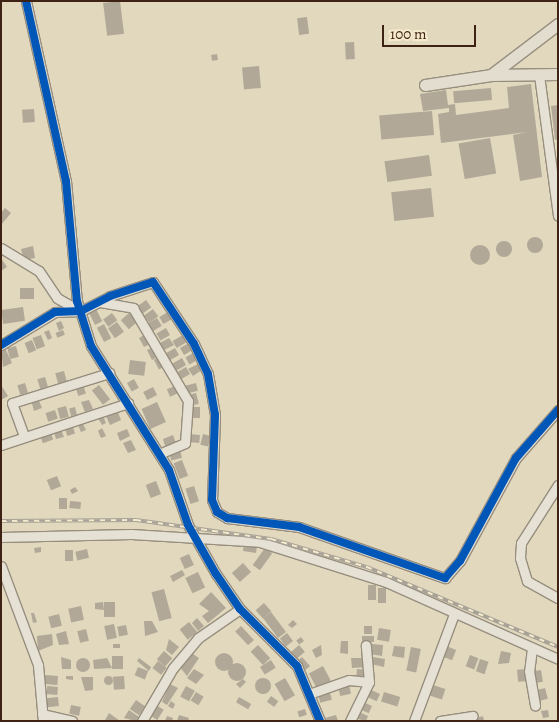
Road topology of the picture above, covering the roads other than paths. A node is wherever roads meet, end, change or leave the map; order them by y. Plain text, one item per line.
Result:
1 (26, 1) edge
2 (558, 24) edge
3 (558, 74) edge
4 (492, 75) junction
5 (539, 75) junction
6 (425, 85) dead end
7 (558, 216) edge
8 (1, 248) edge
9 (98, 302) junction
10 (80, 311) junction
11 (1, 345) edge
12 (109, 373) junction
13 (128, 403) junction
14 (558, 410) edge
15 (24, 436) junction
16 (1, 445) edge
17 (159, 454) junction
18 (558, 485) edge
19 (194, 536) junction
20 (1, 537) edge
21 (1, 566) edge
22 (558, 598) edge
23 (240, 609) junction
24 (454, 614) junction
25 (366, 645) dead end
26 (532, 648) junction
27 (558, 659) edge
28 (369, 682) junction
29 (309, 694) junction
30 (535, 705) dead end
31 (474, 716) dead end
32 (43, 717) edge
33 (146, 720) edge
34 (72, 721) edge
35 (320, 721) edge
36 (350, 721) edge
37 (414, 721) edge
38 (440, 721) edge

1 - 10 street
2 - 4 main road
3 - 5 main road
4 - 5 main road
4 - 6 main road
5 - 7 street
8 - 10 street
9 - 10 street
9 - 14 street
9 - 17 street
10 - 11 street
10 - 12 street
12 - 13 street
12 - 15 street
13 - 15 street
13 - 17 street
15 - 16 street
17 - 19 street
18 - 22 street
19 - 20 street
19 - 23 street
19 - 24 street
21 - 32 street
23 - 29 street
23 - 33 street
24 - 26 street
24 - 37 street
25 - 28 street
26 - 27 street
26 - 30 street
28 - 29 street
28 - 36 street
29 - 35 street
31 - 38 street
32 - 34 street

